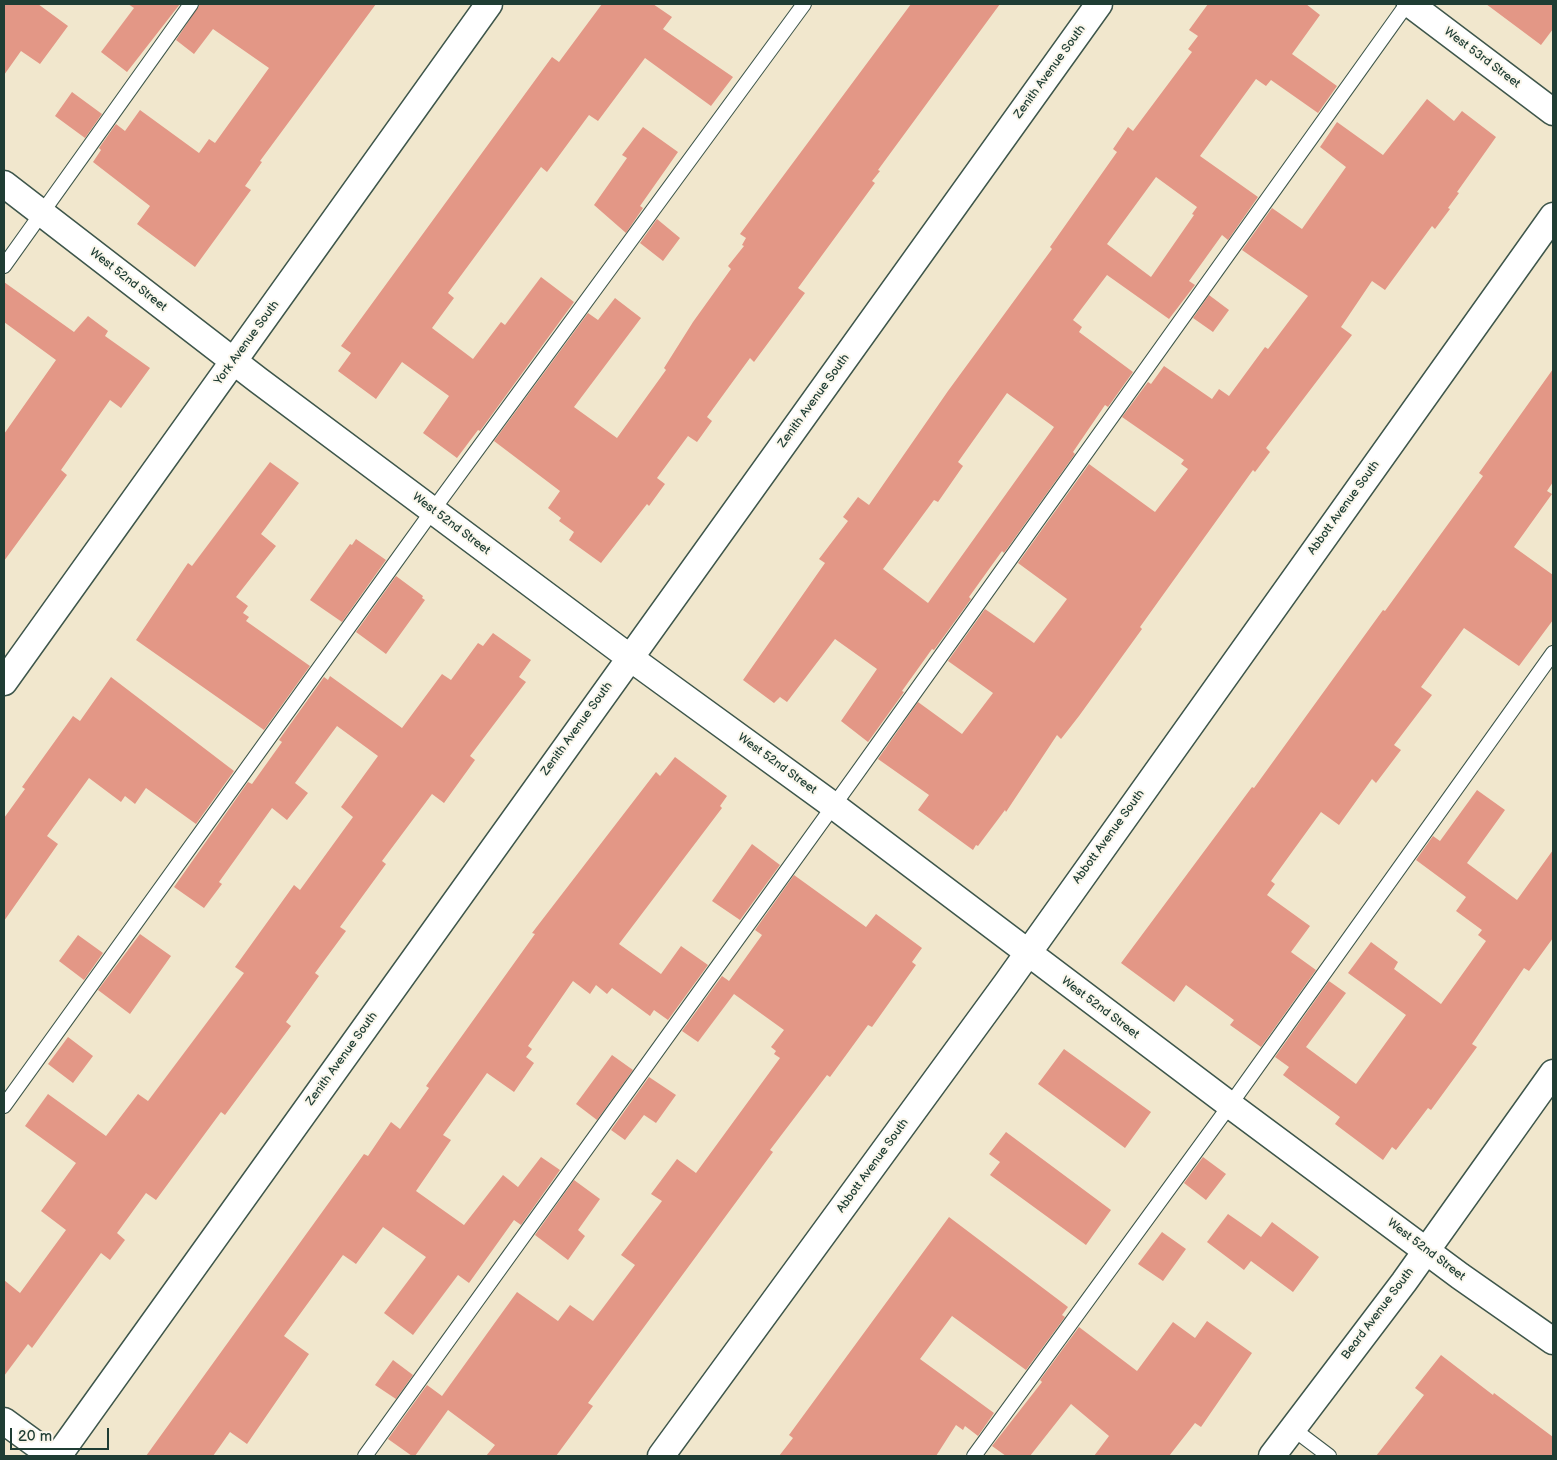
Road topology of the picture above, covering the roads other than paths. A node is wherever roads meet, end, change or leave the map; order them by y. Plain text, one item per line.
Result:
1 (191, 4) edge
2 (490, 4) edge
3 (804, 4) edge
4 (1099, 4) edge
5 (1408, 4) edge
6 (1553, 112) edge
7 (4, 184) edge
8 (42, 213) junction
9 (1553, 216) edge
10 (4, 266) edge
11 (233, 362) junction
12 (434, 510) junction
13 (1553, 653) edge
14 (629, 657) junction
15 (4, 682) edge
16 (834, 806) junction
17 (1026, 953) junction
18 (1553, 1073) edge
19 (1230, 1105) junction
20 (4, 1106) edge
21 (1426, 1250) junction
22 (1553, 1341) edge
23 (4, 1420) edge
24 (1292, 1428) junction
25 (52, 1456) edge
26 (58, 1456) edge
27 (365, 1456) edge
28 (661, 1456) edge
29 (974, 1456) edge
30 (1272, 1456) edge
31 (1330, 1456) edge

1 - 8 lane
2 - 11 street, York Avenue South
3 - 12 lane
4 - 14 street, Zenith Avenue South
5 - 6 street, West 53rd Street
5 - 16 lane
7 - 8 street, West 52nd Street
8 - 10 lane
8 - 11 street, West 52nd Street
9 - 17 street, Abbott Avenue South
11 - 12 street, West 52nd Street
11 - 15 street, York Avenue South
12 - 14 street, West 52nd Street
12 - 20 lane
13 - 19 lane
14 - 16 street, West 52nd Street
14 - 26 street, Zenith Avenue South
16 - 17 street, West 52nd Street
16 - 27 lane
17 - 19 street, West 52nd Street
17 - 28 street, Abbott Avenue South
18 - 21 street, Beard Avenue South
19 - 21 street, West 52nd Street
19 - 29 lane
21 - 22 street, West 52nd Street
21 - 24 street, Beard Avenue South
23 - 25 street
24 - 30 street, Beard Avenue South
24 - 31 lane

